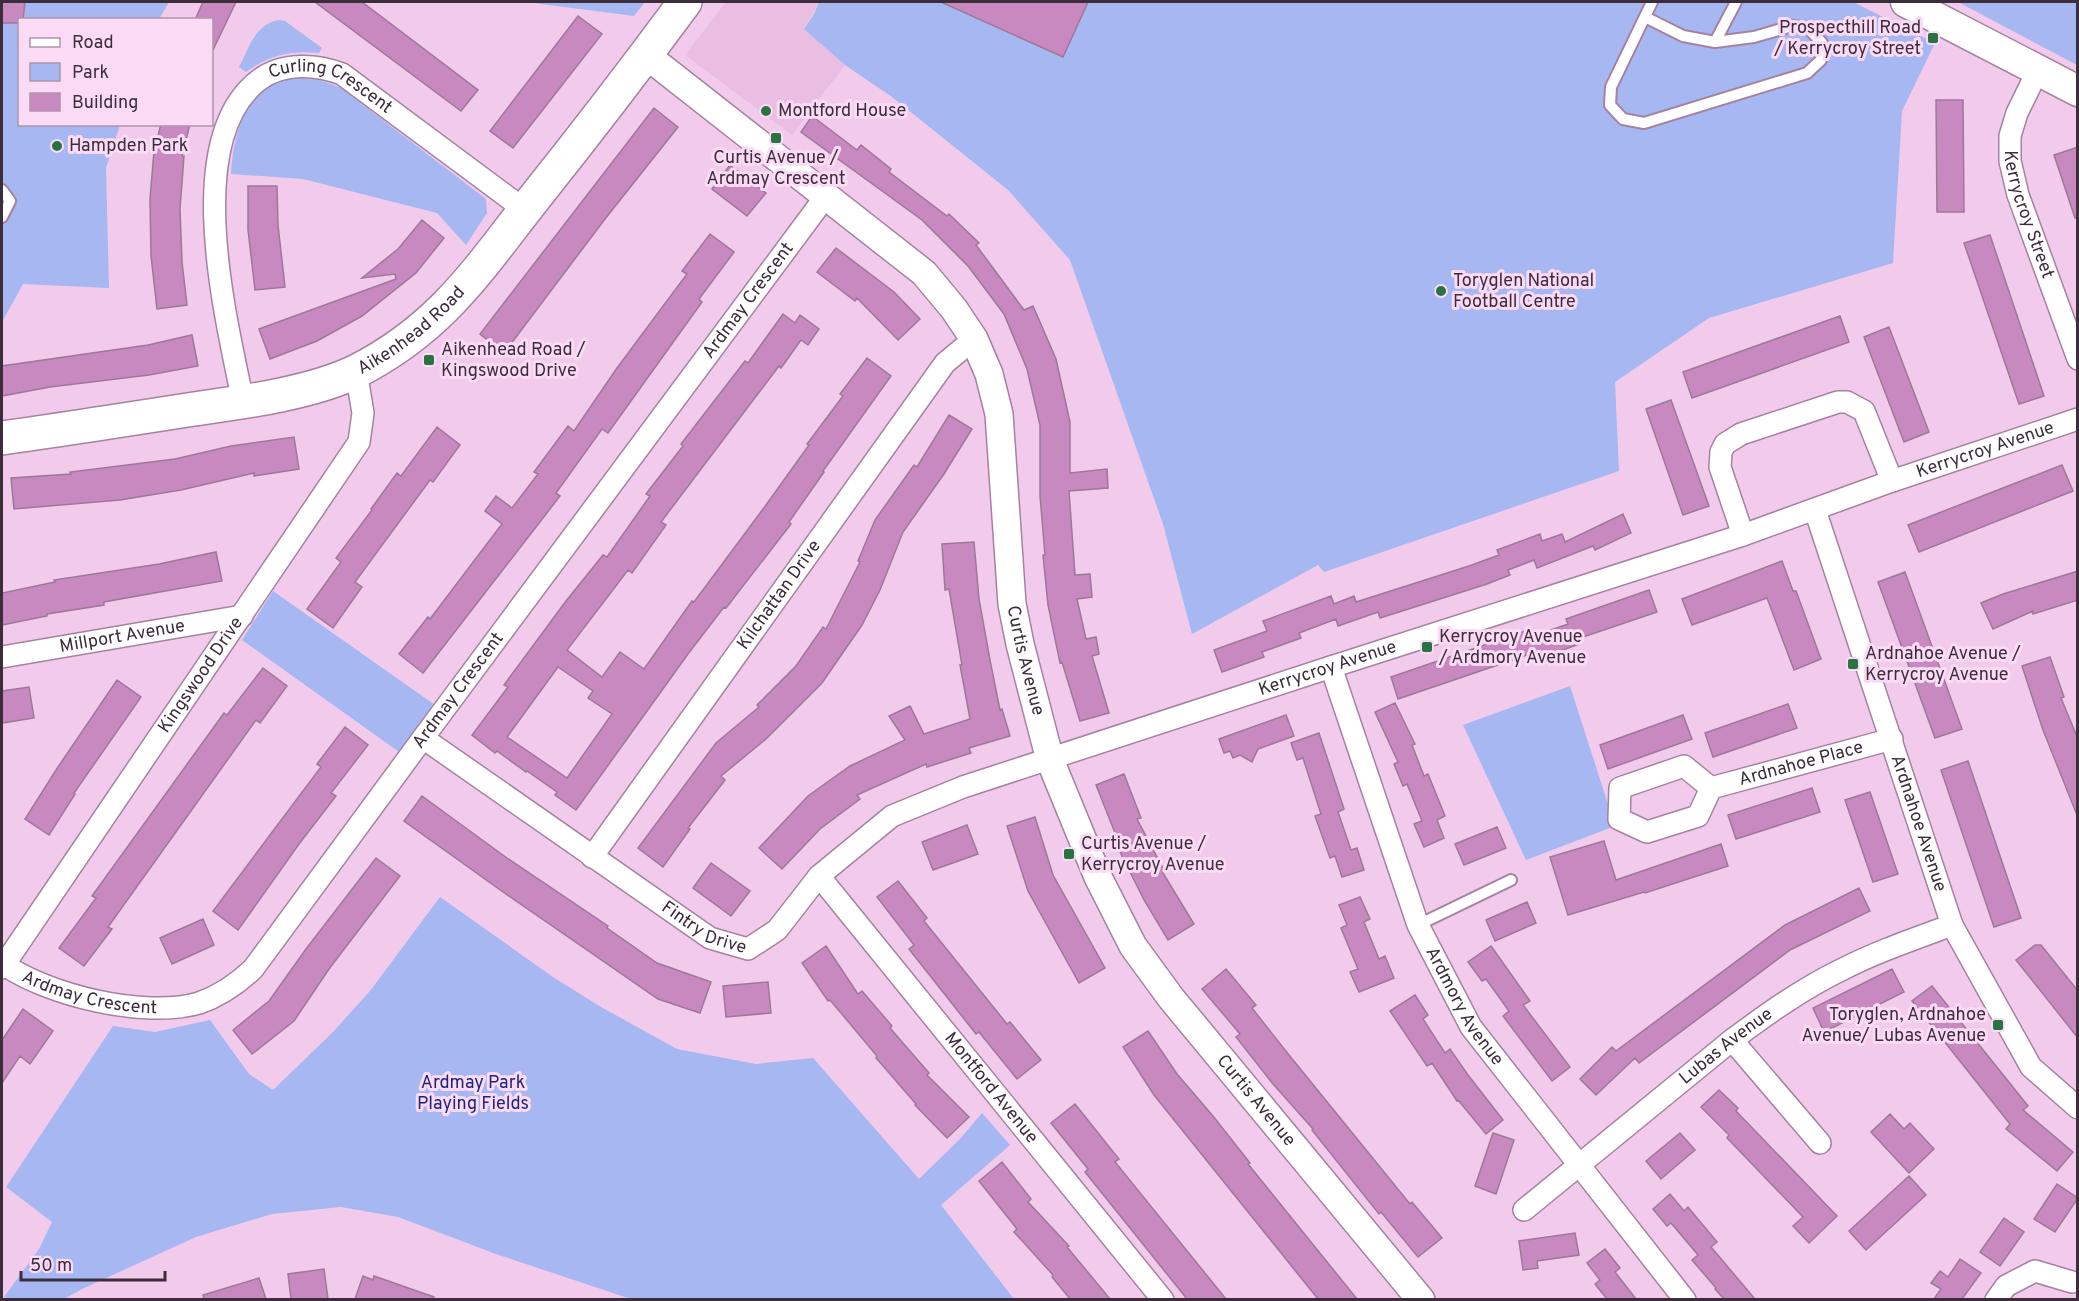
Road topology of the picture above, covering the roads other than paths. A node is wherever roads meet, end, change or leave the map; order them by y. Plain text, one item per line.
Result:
1 (1652, 2) edge
2 (1736, 2) edge
3 (1906, 2) edge
4 (678, 6) edge
5 (1645, 17) junction
6 (1715, 42) junction
7 (646, 55) junction
8 (2038, 70) junction
9 (2078, 91) edge
10 (2, 190) edge
11 (826, 195) junction
12 (525, 210) junction
13 (2, 217) edge
14 (974, 339) junction
15 (2078, 359) edge
16 (356, 371) junction
17 (243, 402) junction
18 (2078, 419) edge
19 (2, 438) edge
20 (1892, 482) junction
21 (1815, 510) junction
22 (1743, 535) junction
23 (242, 616) junction
24 (2, 657) edge
25 (1331, 667) junction
26 (423, 738) junction
27 (1892, 740) junction
28 (1050, 760) junction
29 (1711, 788) dead end
30 (592, 857) junction
31 (819, 876) junction
32 (1511, 880) dead end
33 (1418, 925) junction
34 (1952, 925) junction
35 (2, 965) edge
36 (1732, 1040) junction
37 (2078, 1108) edge
38 (1820, 1143) dead end
39 (1580, 1166) junction
40 (1524, 1210) dead end
41 (2071, 1285) edge
42 (1163, 1299) edge
43 (1421, 1299) edge
44 (1685, 1299) edge
45 (1996, 1299) edge

1 - 5 lane
2 - 6 lane
3 - 8 main road
4 - 7 main road, Aikenhead Road
5 - 6 lane
5 - 6 lane
7 - 11 street, Curtis Avenue
7 - 12 main road, Aikenhead Road
8 - 9 main road
8 - 15 street, Kerrycroy Street
10 - 13 lane
11 - 14 street, Curtis Avenue
11 - 26 street, Ardmay Crescent
12 - 16 main road, Aikenhead Road
12 - 17 street, Curling Crescent
14 - 28 street, Curtis Avenue
14 - 30 street, Kilchattan Drive
16 - 17 main road, Aikenhead Road
16 - 23 street, Kingswood Drive
17 - 19 main road, Aikenhead Road
18 - 20 street, Kerrycroy Avenue
20 - 21 street, Kerrycroy Avenue
20 - 22 street, Kerrycroy Avenue
21 - 22 street, Kerrycroy Avenue
21 - 27 street, Ardnahoe Avenue
22 - 25 street, Kerrycroy Avenue
23 - 24 street, Millport Avenue
23 - 35 street, Kingswood Drive
25 - 28 street, Kerrycroy Avenue
25 - 33 street, Ardmory Avenue
26 - 30 street, Fintry Drive
26 - 35 street, Ardmay Crescent
27 - 29 street, Ardnahoe Place
27 - 34 street, Ardnahoe Avenue
28 - 31 street, Fintry Drive
28 - 43 street, Curtis Avenue
30 - 31 street, Fintry Drive
31 - 42 street, Montford Avenue
32 - 33 lane
33 - 39 street, Ardmory Avenue
34 - 36 street, Lubas Avenue
34 - 37 street, Ardnahoe Avenue
36 - 38 street
36 - 39 street, Lubas Avenue
39 - 40 street, Lubas Avenue
39 - 44 street, Ardmory Avenue
41 - 45 street

